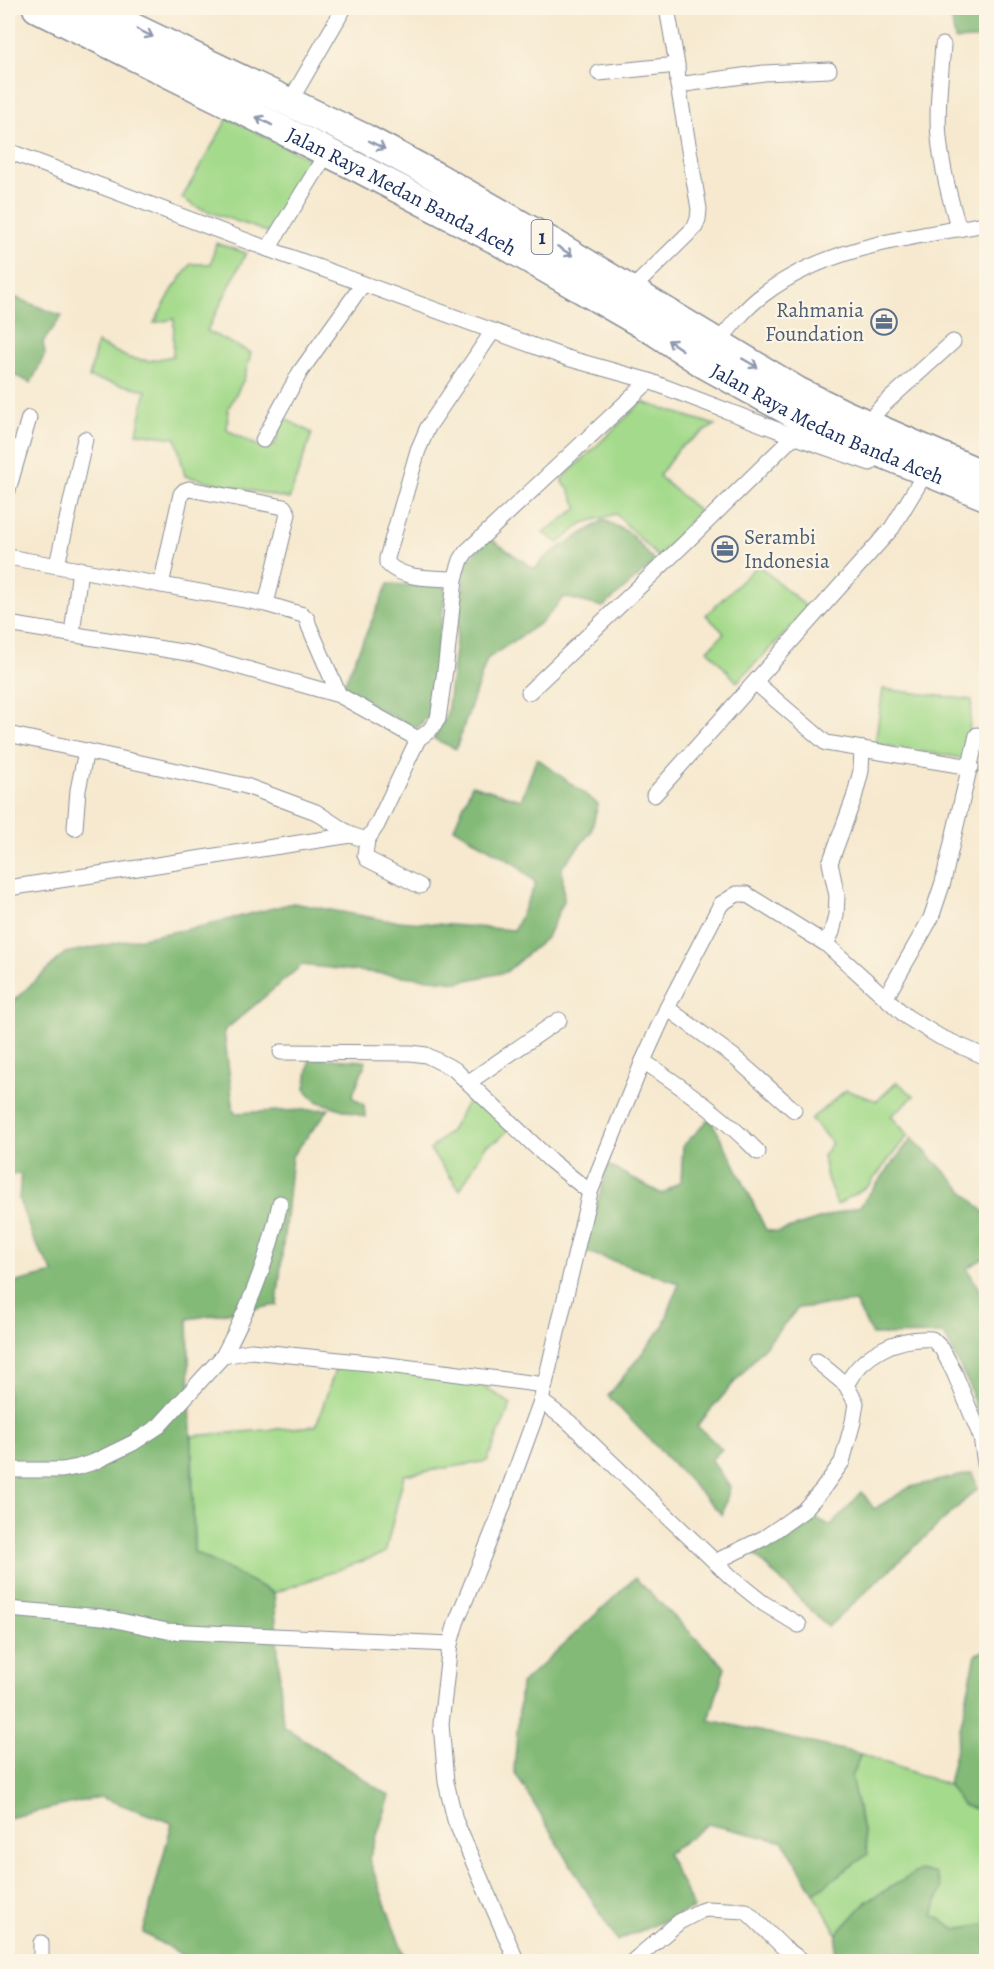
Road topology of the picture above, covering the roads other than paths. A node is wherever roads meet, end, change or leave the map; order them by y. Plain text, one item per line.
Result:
1 (38, 8) edge
2 (92, 8) edge
3 (344, 8) edge
4 (667, 8) edge
5 (943, 45) dead end
6 (677, 65) junction
7 (829, 70) dead end
8 (599, 73) dead end
9 (678, 85) junction
10 (289, 103) junction
11 (341, 127) junction
12 (8, 151) edge
13 (327, 152) junction
14 (987, 224) edge
15 (959, 229) junction
16 (268, 249) junction
17 (363, 284) junction
18 (631, 290) junction
19 (493, 330) junction
20 (953, 342) dead end
21 (717, 344) junction
22 (649, 381) junction
23 (29, 418) dead end
24 (829, 426) junction
25 (85, 440) dead end
26 (263, 440) dead end
27 (875, 451) junction
28 (926, 472) junction
29 (987, 476) edge
30 (8, 490) edge
31 (987, 496) edge
32 (8, 557) edge
33 (57, 565) junction
34 (80, 569) junction
35 (455, 579) junction
36 (161, 585) junction
37 (266, 604) junction
38 (8, 624) edge
39 (72, 634) junction
40 (756, 683) junction
41 (529, 692) dead end
42 (339, 695) junction
43 (8, 734) edge
44 (977, 735) dead end
45 (418, 738) junction
46 (862, 749) junction
47 (86, 752) junction
48 (971, 767) junction
49 (654, 795) dead end
50 (75, 828) dead end
51 (351, 835) junction
52 (367, 840) junction
53 (420, 886) dead end
54 (8, 888) edge
55 (826, 944) junction
56 (886, 997) junction
57 (668, 1008) junction
58 (559, 1020) dead end
59 (281, 1052) dead end
60 (987, 1057) edge
61 (643, 1062) junction
62 (469, 1082) junction
63 (794, 1110) dead end
64 (758, 1152) dead end
65 (590, 1191) junction
66 (280, 1203) dead end
67 (223, 1356) junction
68 (817, 1361) dead end
69 (846, 1384) junction
70 (545, 1385) junction
71 (541, 1401) junction
72 (8, 1470) edge
73 (987, 1470) edge
74 (715, 1562) junction
75 (8, 1609) edge
76 (799, 1625) dead end
77 (450, 1644) junction
78 (41, 1943) dead end
79 (41, 1962) edge
80 (517, 1962) edge
81 (632, 1962) edge
82 (804, 1962) edge

13 -> 1 highway, Jalan Raya Medan Banda Aceh / 1
2 -> 10 highway, Jalan Raya Medan Banda Aceh / 1
3 - 10 street
4 - 6 street
5 - 15 street
6 - 8 street
6 - 9 street
7 - 9 street
9 - 18 street
10 - 11 highway, Jalan Raya Medan Banda Aceh / 1
11 - 13 street
11 -> 18 highway, Jalan Raya Medan Banda Aceh / 1
12 - 16 street
13 - 16 street
24 -> 13 highway, Jalan Raya Medan Banda Aceh / 1
14 - 15 street
15 - 21 street
16 - 17 street
17 - 19 street
17 - 26 street
18 - 21 highway, Jalan Raya Medan Banda Aceh / 1
19 - 22 street
19 - 35 street
20 - 24 street
21 -> 24 highway, Jalan Raya Medan Banda Aceh / 1
22 - 24 street
22 - 35 street
23 - 30 street
24 - 27 highway, Jalan Raya Medan Banda Aceh / 1
24 - 27 street
24 - 29 highway, Jalan Raya Medan Banda Aceh / 1
24 - 41 street
25 - 33 street
27 - 28 highway, Jalan Raya Medan Banda Aceh / 1
28 - 31 highway, Jalan Raya Medan Banda Aceh / 1
28 - 40 street
32 - 33 street
33 - 34 street
34 - 36 street
34 - 39 street
35 - 45 street
36 - 37 street
36 - 37 street
37 - 42 street
38 - 39 street
39 - 42 street
40 - 46 street
40 - 49 street
42 - 45 street
43 - 47 street
44 - 48 street
45 - 52 street
46 - 48 street
46 - 55 street
47 - 50 street
47 - 51 street
48 - 56 street
51 - 52 street
51 - 54 street
52 - 53 street
55 - 56 street
55 - 57 street
56 - 60 street
57 - 61 street
57 - 63 street
58 - 62 street
59 - 62 street
61 - 64 street
61 - 65 street
62 - 65 street
65 - 70 street
66 - 67 street
67 - 70 street
67 - 72 street
68 - 69 street
69 - 73 street
69 - 74 street
70 - 71 street
71 - 74 street
71 - 77 street
74 - 76 street
75 - 77 street
77 - 80 street
78 - 79 street
81 - 82 street

